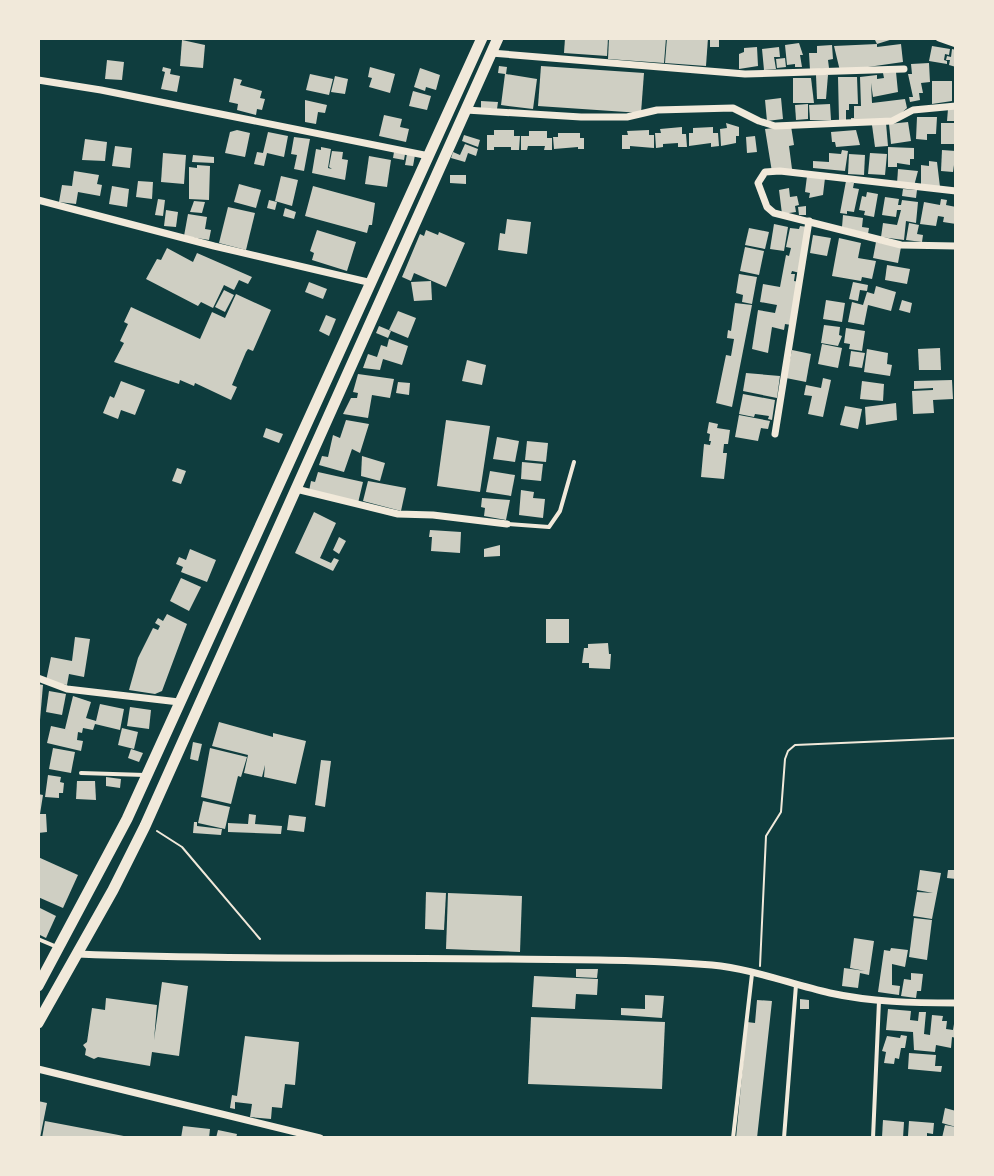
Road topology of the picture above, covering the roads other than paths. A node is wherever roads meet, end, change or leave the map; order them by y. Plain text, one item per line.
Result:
1 (482, 38) edge
2 (498, 38) edge
3 (939, 38) edge
4 (956, 44) edge
5 (491, 53) junction
6 (904, 69) dead end
7 (38, 80) edge
8 (956, 106) edge
9 (466, 110) junction
10 (429, 156) junction
11 (956, 191) edge
12 (38, 200) edge
13 (809, 221) junction
14 (956, 246) edge
15 (372, 283) junction
16 (775, 434) dead end
17 (574, 462) dead end
18 (296, 489) junction
19 (507, 524) joint
20 (38, 678) edge
21 (179, 702) junction
22 (81, 773) dead end
23 (147, 775) junction
24 (38, 939) edge
25 (59, 948) junction
26 (78, 954) junction
27 (756, 971) junction
28 (796, 985) junction
29 (38, 986) edge
30 (879, 1001) junction
31 (956, 1003) edge
32 (38, 1023) edge
33 (38, 1069) edge
34 (320, 1138) edge
35 (733, 1138) edge
36 (784, 1138) edge
37 (873, 1138) edge

1 - 10 main road
2 - 5 main road
3 - 4 street
5 - 6 street
5 - 9 main road
7 - 10 street
8 - 9 street
9 - 18 main road
10 - 15 main road
11 - 13 street
12 - 15 street
13 - 14 street
13 - 16 street
15 - 21 main road
17 - 19 lane
18 - 19 street
18 - 26 main road
20 - 21 street
21 - 23 main road
22 - 23 lane
23 - 25 main road
24 - 25 lane
25 - 29 main road
26 - 27 street
26 - 32 main road
27 - 28 street
27 - 35 lane
28 - 30 street
28 - 36 lane
30 - 31 street
30 - 37 lane
33 - 34 street

